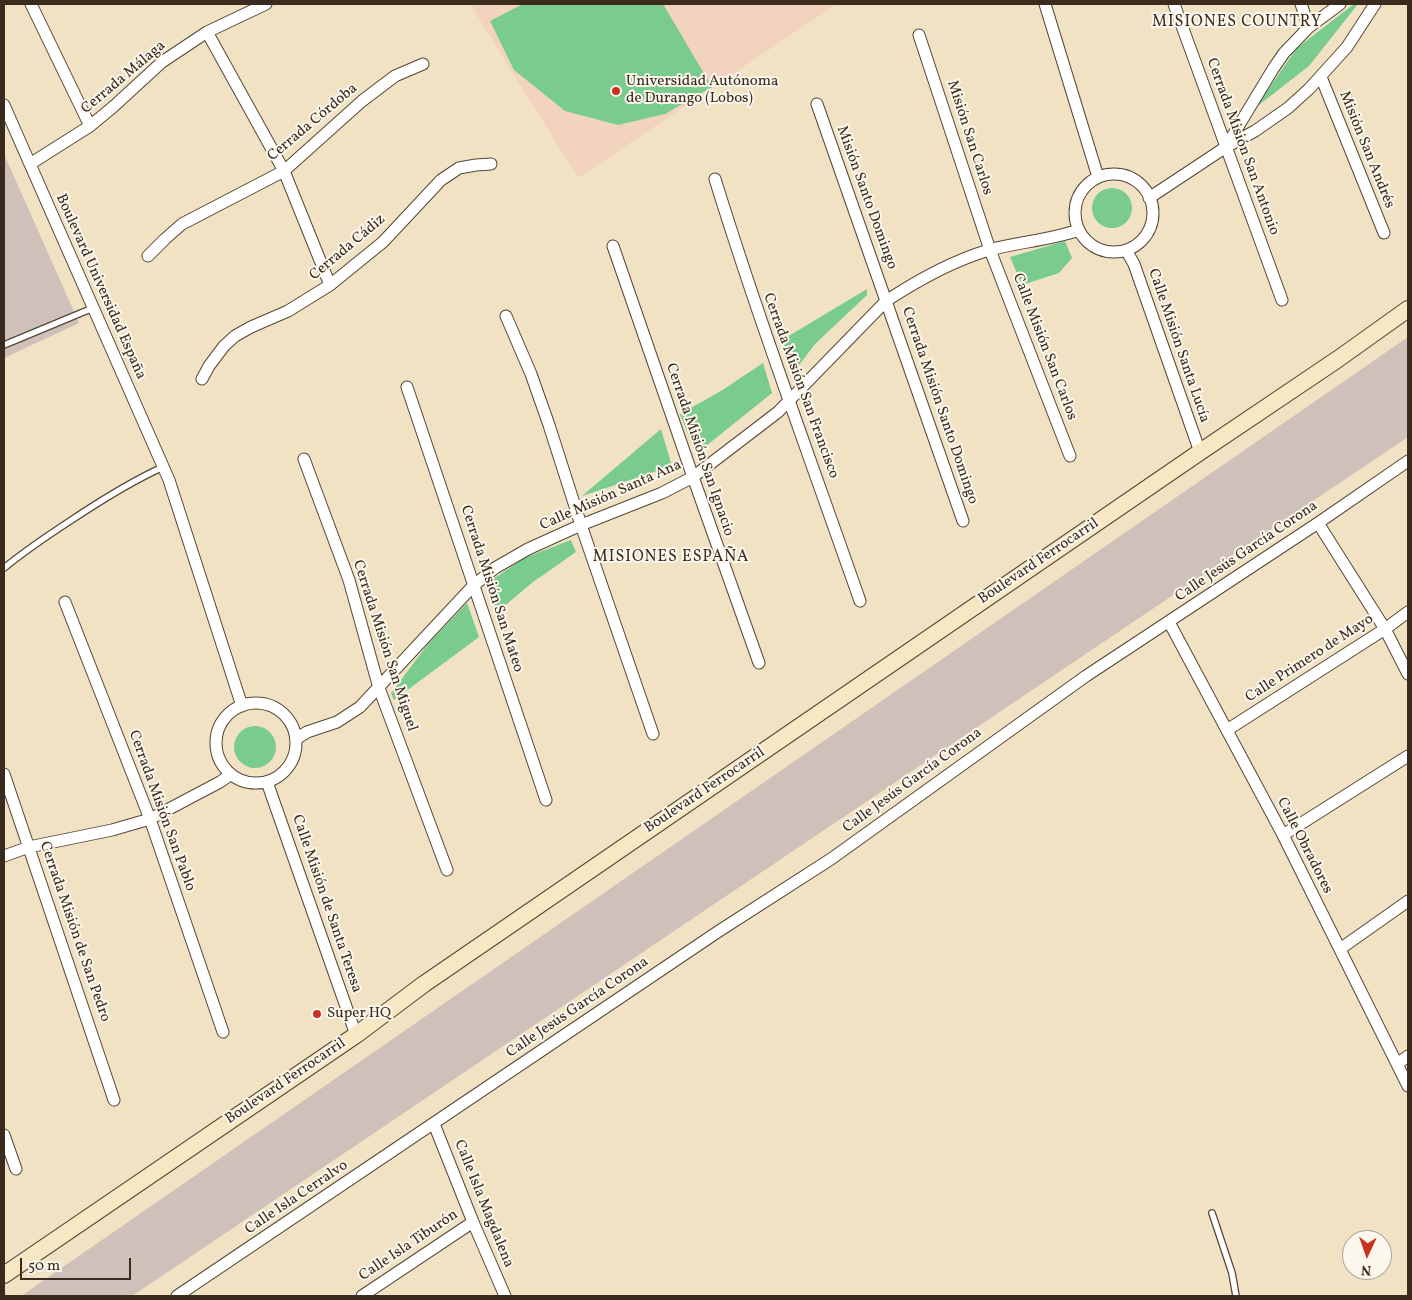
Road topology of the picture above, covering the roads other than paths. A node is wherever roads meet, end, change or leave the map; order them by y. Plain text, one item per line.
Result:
1 (31, 4) edge
2 (266, 4) edge
3 (1045, 4) edge
4 (1174, 4) edge
5 (1301, 4) edge
6 (1340, 4) edge
7 (1375, 4) edge
8 (1309, 27) junction
9 (207, 32) junction
10 (919, 35) dead end
11 (423, 64) dead end
12 (1321, 77) junction
13 (817, 104) dead end
14 (4, 105) edge
15 (90, 126) junction
16 (1226, 148) junction
17 (30, 164) junction
18 (492, 164) dead end
19 (284, 171) junction
20 (1098, 177) junction
21 (715, 179) dead end
22 (1150, 198) junction
23 (1079, 230) junction
24 (1384, 233) dead end
25 (613, 246) dead end
26 (990, 250) junction
27 (1126, 250) junction
28 (148, 256) dead end
29 (330, 285) junction
30 (1282, 300) dead end
31 (886, 301) junction
32 (93, 308) junction
33 (1408, 310) edge
34 (506, 316) dead end
35 (4, 345) edge
36 (202, 379) dead end
37 (407, 387) dead end
38 (789, 400) junction
39 (1200, 452) junction
40 (1070, 456) dead end
41 (304, 459) dead end
42 (1408, 460) edge
43 (163, 467) junction
44 (693, 478) junction
45 (963, 521) dead end
46 (1318, 523) junction
47 (581, 525) junction
48 (4, 568) edge
49 (473, 586) junction
50 (860, 601) dead end
51 (65, 602) dead end
52 (1408, 612) edge
53 (1169, 622) junction
54 (1385, 629) junction
55 (759, 663) dead end
56 (1408, 674) edge
57 (379, 688) junction
58 (242, 706) junction
59 (1226, 730) junction
60 (653, 734) dead end
61 (296, 740) junction
62 (1408, 756) edge
63 (4, 774) edge
64 (230, 775) junction
65 (267, 782) junction
66 (546, 800) dead end
67 (150, 819) junction
68 (1283, 836) junction
69 (30, 847) junction
70 (4, 856) edge
71 (448, 870) dead end
72 (1408, 901) edge
73 (1340, 949) junction
74 (223, 1032) dead end
75 (356, 1035) junction
76 (1408, 1056) edge
77 (1397, 1064) junction
78 (1408, 1086) edge
79 (114, 1100) dead end
80 (434, 1124) junction
81 (4, 1135) edge
82 (16, 1169) dead end
83 (1212, 1213) dead end
84 (473, 1222) junction
85 (4, 1275) edge
86 (195, 1291) edge
87 (177, 1296) edge
88 (362, 1296) edge
89 (506, 1296) edge
90 (1236, 1296) edge

1 - 15 street
2 - 9 street, Cerrada Málaga
3 - 20 street
4 - 16 street, Cerrada Misión San Antonio
5 - 8 street
6 - 8 street
7 - 12 street
8 - 16 street
9 - 15 street, Cerrada Málaga
9 - 19 street
10 - 26 street, Misión San Carlos
11 - 19 street, Cerrada Córdoba
12 - 16 street
12 - 24 street, Misión San Andrés
13 - 31 street, Misión Santo Domingo
14 - 17 street, Boulevard Universidad España
15 - 17 street, Cerrada Málaga
16 - 22 street
16 - 30 street, Cerrada Misión San Antonio
17 - 32 street, Boulevard Universidad España
18 - 29 street, Cerrada Cádiz
19 - 28 street, Cerrada Córdoba
19 - 29 street
20 - 22 street
20 - 23 street
21 - 38 street, Cerrada Misión San Francisco
22 - 27 street
23 - 26 street, Calle Misión Santa Ana
23 - 27 street
25 - 44 street, Cerrada Misión San Ignacio
26 - 31 street, Calle Misión Santa Ana
26 - 40 street, Calle Misión San Carlos
27 - 39 street, Calle Misión Santa Lucía
29 - 36 street, Cerrada Cádiz
31 - 38 street, Calle Misión Santa Ana
31 - 45 street, Cerrada Misión Santo Domingo
32 - 35 lane
32 - 43 street, Boulevard Universidad España
33 - 39 main road, Boulevard Ferrocarril
34 - 47 street
37 - 49 street, Cerrada Misión San Mateo
38 - 44 street, Calle Misión Santa Ana
38 - 50 street, Cerrada Misión San Francisco
39 - 75 main road, Boulevard Ferrocarril
41 - 57 street, Cerrada Misión San Miguel
42 - 46 street, Calle Jesús García Corona
43 - 48 lane
43 - 58 street, Boulevard Universidad España
44 - 47 street, Calle Misión Santa Ana
44 - 55 street, Cerrada Misión San Ignacio
46 - 53 street, Calle Jesús García Corona
46 - 54 street
47 - 49 street, Calle Misión Santa Ana
47 - 60 street
49 - 57 street, Calle Misión Santa Ana
49 - 66 street, Cerrada Misión San Mateo
51 - 67 street, Cerrada Misión San Pablo
52 - 54 street, Calle Primero de Mayo
53 - 59 street, Calle Obradores
53 - 80 street, Calle Jesús García Corona
54 - 56 street
54 - 59 street, Calle Primero de Mayo
57 - 61 street, Calle Misión Santa Ana
57 - 71 street, Cerrada Misión San Miguel
58 - 61 street
58 - 64 street
59 - 68 street, Calle Obradores
61 - 65 street
62 - 68 street
63 - 69 street, Cerrada Misión de San Pedro
64 - 65 street
64 - 67 street
65 - 75 street, Calle Misión de Santa Teresa
67 - 69 street
67 - 74 street, Cerrada Misión San Pablo
68 - 73 street, Calle Obradores
69 - 70 street
69 - 79 street, Cerrada Misión de San Pedro
72 - 73 street
73 - 77 street, Calle Obradores
75 - 85 main road, Boulevard Ferrocarril
76 - 77 street
77 - 78 street, Calle Obradores
80 - 84 street, Calle Isla Magdalena
80 - 86 street, Calle Isla Cerralvo
81 - 82 street
83 - 90 lane
84 - 88 street, Calle Isla Tiburón
84 - 89 street, Calle Isla Magdalena
86 - 87 street, Calle Isla Cerralvo

